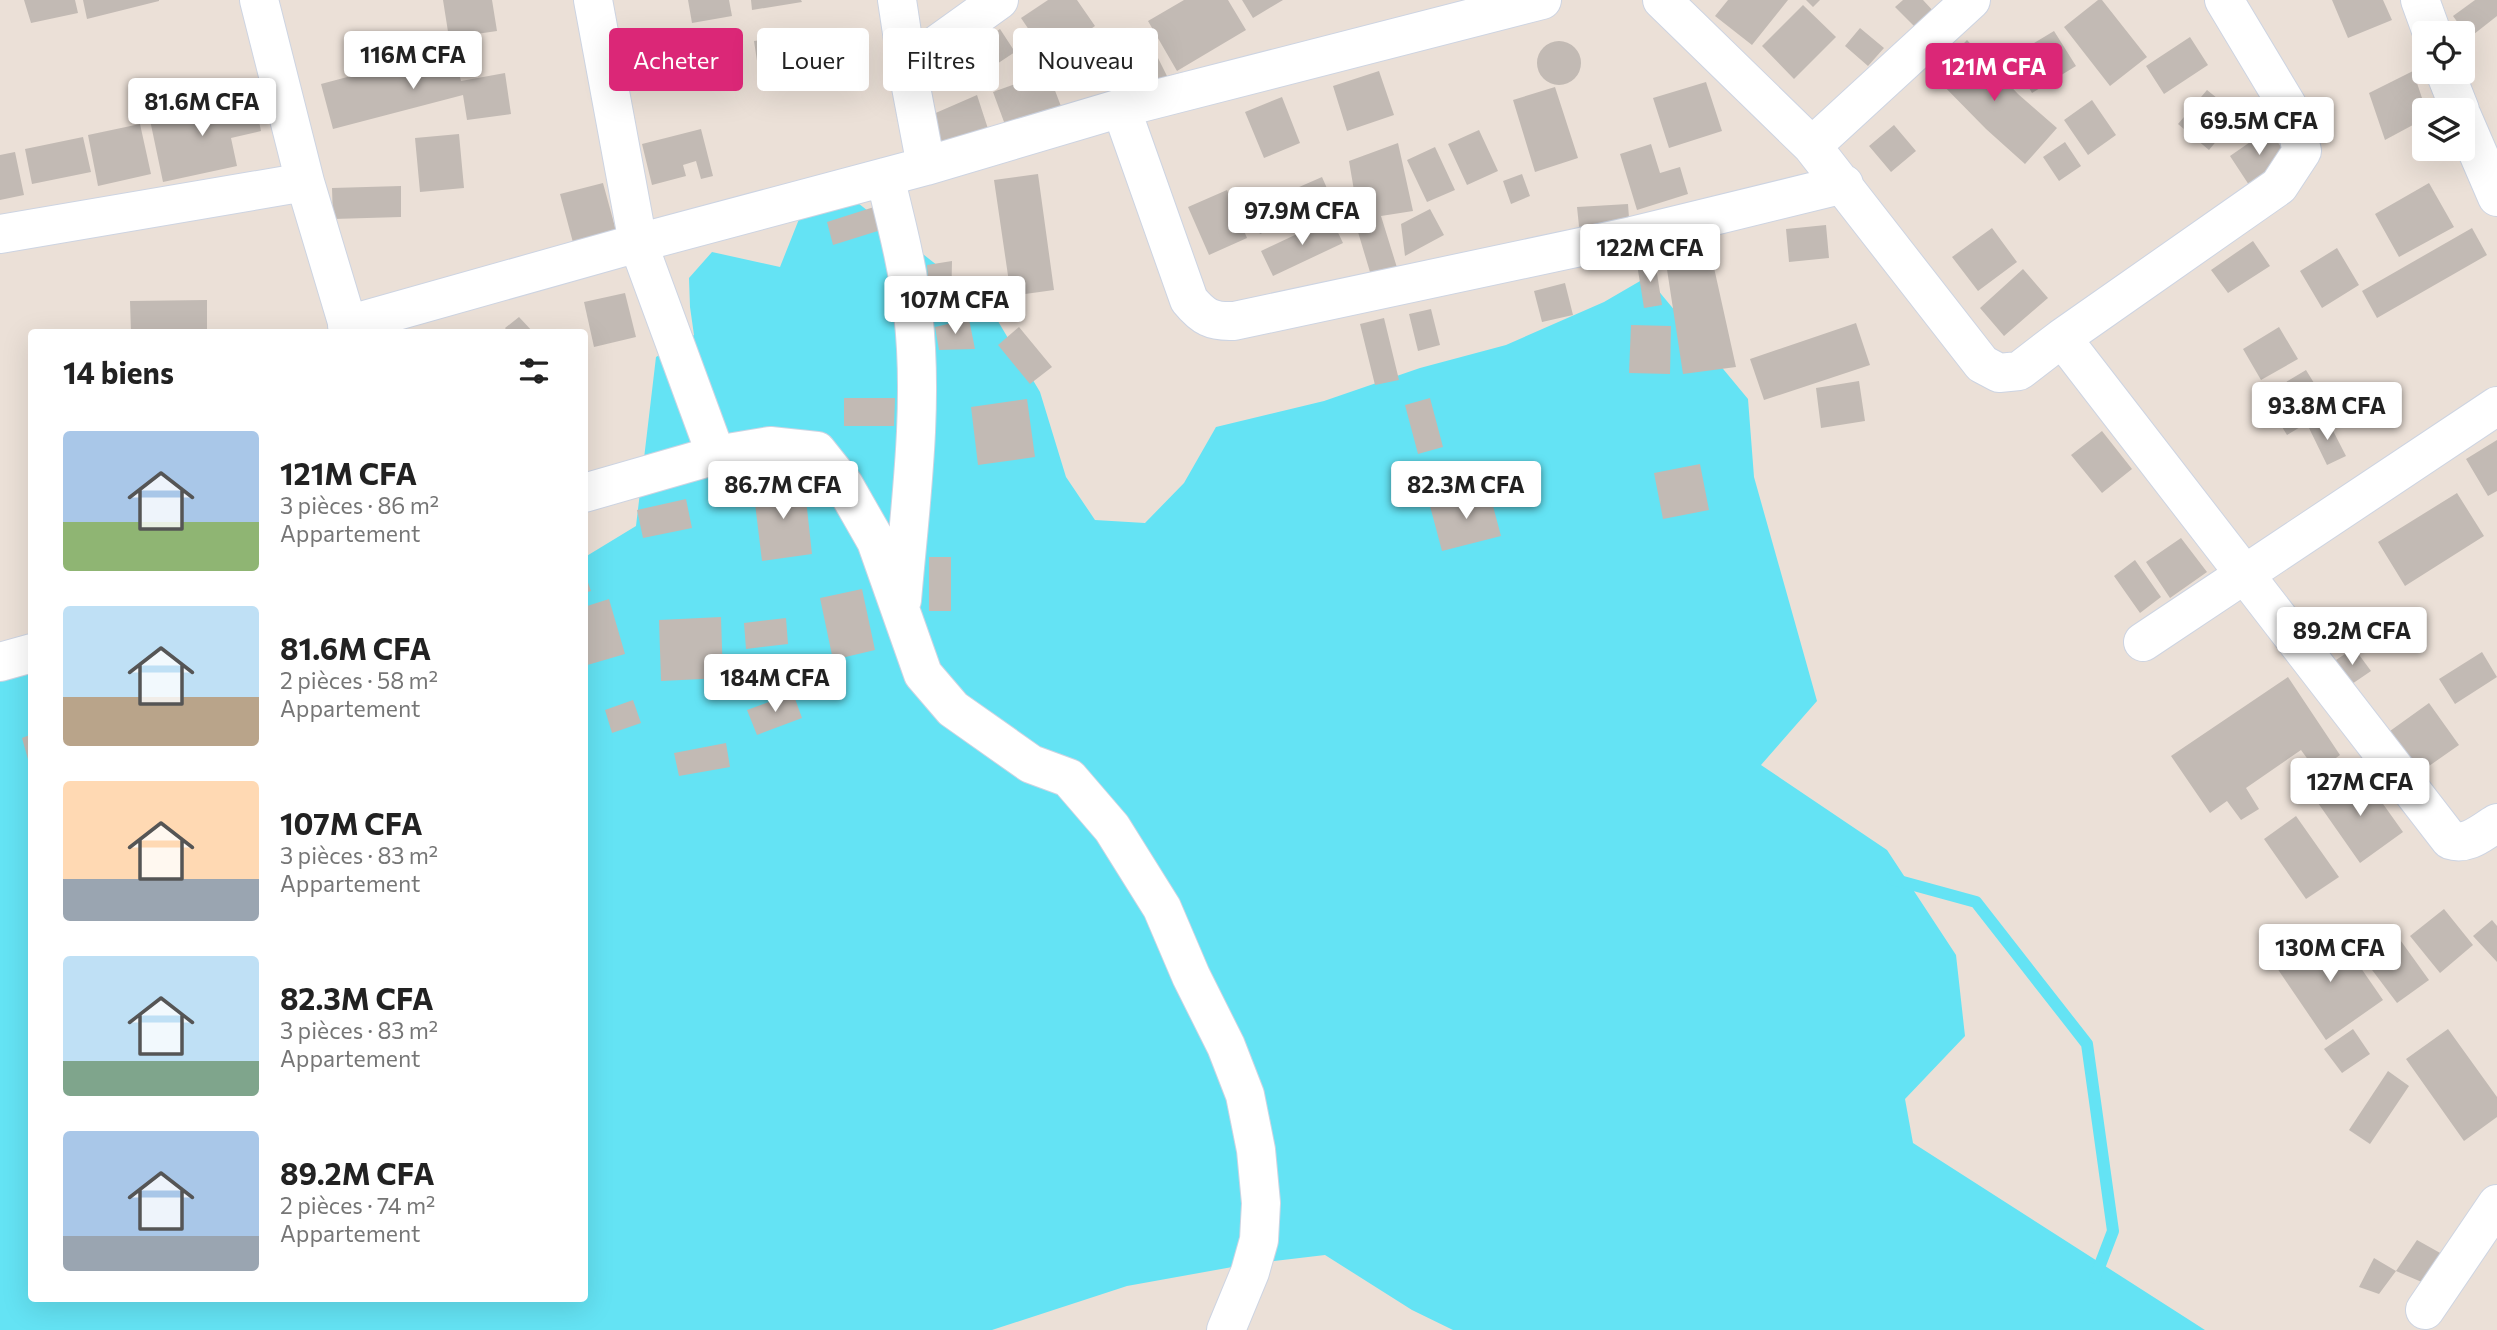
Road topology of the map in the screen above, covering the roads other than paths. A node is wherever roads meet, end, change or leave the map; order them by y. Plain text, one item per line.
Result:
1 (260, 0) edge
2 (593, 0) edge
3 (897, 0) edge
4 (999, 0) edge
5 (1542, 0) edge
6 (1662, 0) edge
7 (1971, 0) edge
8 (2224, 0) edge
9 (2420, 0) edge
10 (2428, 21) edge
11 (901, 28) edge
12 (960, 28) edge
13 (912, 91) edge
14 (1121, 108) junction
15 (1812, 146) junction
16 (2475, 146) edge
17 (926, 166) junction
18 (886, 177) junction
19 (305, 182) junction
20 (1844, 184) junction
21 (2497, 197) edge
22 (0, 234) edge
23 (638, 243) junction
24 (349, 329) edge
25 (2062, 338) junction
26 (2497, 406) edge
27 (716, 455) junction
28 (588, 492) edge
29 (2245, 573) junction
30 (901, 613) junction
31 (2143, 642) dead end
32 (28, 654) edge
33 (0, 662) edge
34 (2493, 834) edge
35 (2497, 1204) edge
36 (2425, 1310) dead end
37 (1226, 1330) edge

1 - 19 street
2 - 23 street
3 - 11 street
4 - 12 street
5 - 14 street
6 - 15 street
7 - 15 street
8 - 25 street
9 - 10 street
13 - 17 street
14 - 17 street
14 - 20 street
15 - 20 street
16 - 21 street
17 - 18 street
18 - 23 street
18 - 30 street
19 - 22 street
19 - 24 street
20 - 25 street
23 - 24 street
23 - 27 street
25 - 29 street
26 - 29 street
27 - 28 street
27 - 30 street
29 - 31 street
29 - 34 street
30 - 37 street
32 - 33 street
35 - 36 street

